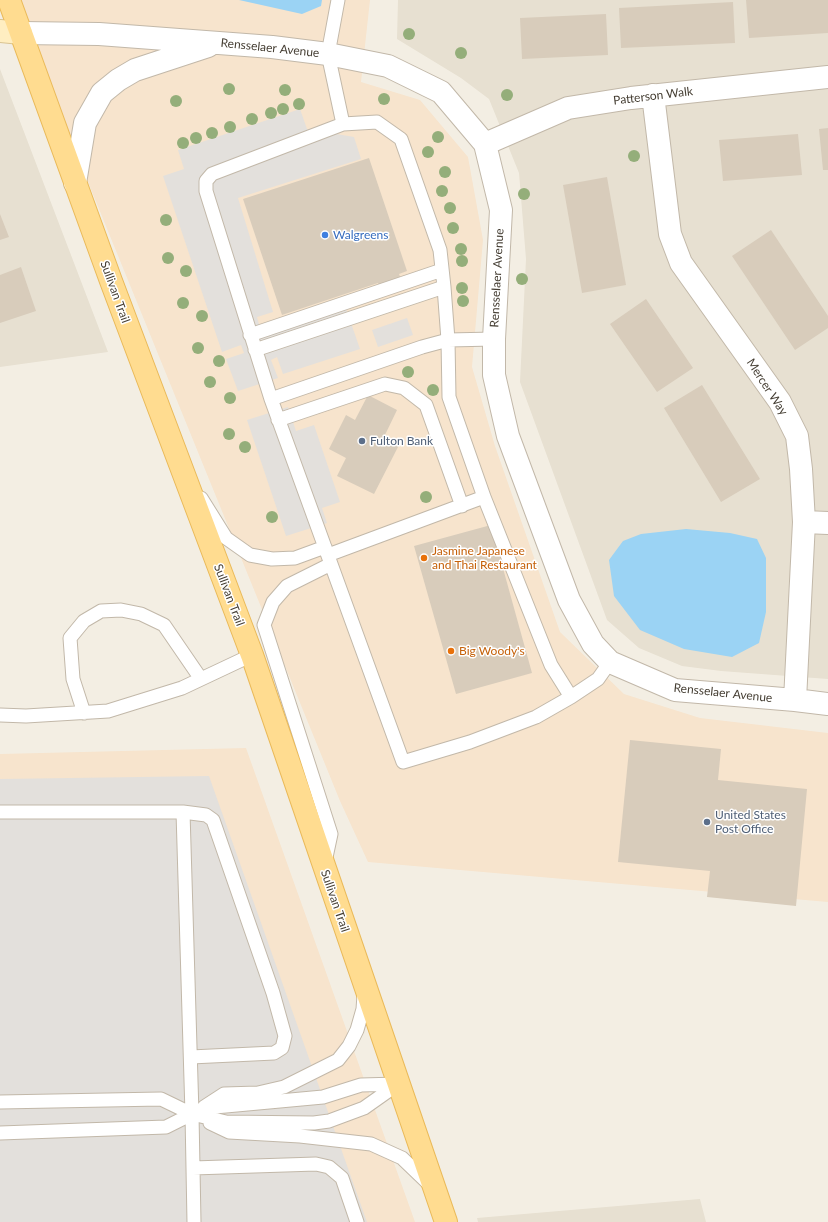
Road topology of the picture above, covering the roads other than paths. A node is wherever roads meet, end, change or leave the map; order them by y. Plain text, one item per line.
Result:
1 (9, 0) edge
2 (338, 0) edge
3 (10, 32) edge
4 (219, 42) junction
5 (328, 54) junction
6 (828, 77) edge
7 (653, 95) junction
8 (343, 124) junction
9 (485, 144) junction
10 (75, 183) junction
11 (442, 270) junction
12 (444, 287) junction
13 (250, 335) junction
14 (494, 339) junction
15 (448, 340) junction
16 (255, 350) junction
17 (270, 399) junction
18 (278, 420) junction
19 (180, 463) junction
20 (484, 497) junction
21 (462, 506) junction
22 (804, 522) junction
23 (828, 523) edge
24 (328, 555) junction
25 (252, 655) junction
26 (610, 662) junction
27 (201, 679) junction
28 (572, 697) junction
29 (795, 700) junction
30 (828, 704) edge
31 (84, 713) junction
32 (0, 715) edge
33 (0, 812) edge
34 (183, 812) junction
35 (324, 868) junction
36 (365, 989) junction
37 (190, 1056) junction
38 (398, 1084) junction
39 (0, 1102) edge
40 (192, 1114) junction
41 (0, 1133) edge
42 (193, 1168) junction
43 (436, 1194) junction
44 (194, 1222) edge
45 (357, 1222) edge
46 (446, 1222) edge

1 - 3 main road, Sullivan Trail
2 - 5 lane
3 - 4 street, Rensselaer Avenue
3 - 10 main road, Sullivan Trail
4 - 5 street, Rensselaer Avenue
4 - 10 street
5 - 8 lane
5 - 9 street, Rensselaer Avenue
6 - 7 street, Patterson Walk
7 - 9 street, Patterson Walk
7 - 22 street, Mercer Way
8 - 11 lane
8 - 13 lane
9 - 14 street, Rensselaer Avenue
10 - 19 main road, Sullivan Trail
11 - 12 lane
11 - 13 lane
12 - 15 lane
12 - 16 lane
13 - 16 lane
14 - 15 lane
14 - 26 street, Rensselaer Avenue
15 - 17 lane
15 - 20 lane
16 - 17 lane
17 - 18 lane
18 - 21 lane
18 - 24 lane
19 - 24 lane
19 - 25 main road, Sullivan Trail
20 - 21 lane
20 - 28 lane
21 - 24 lane
22 - 23 street
22 - 29 street, Mercer Way
24 - 28 lane
24 - 35 lane
25 - 27 lane
25 - 35 main road, Sullivan Trail
26 - 28 lane
26 - 29 street, Rensselaer Avenue
27 - 31 lane
27 - 31 lane
29 - 30 street, Rensselaer Avenue
31 - 32 lane
33 - 34 lane
34 - 37 lane
34 - 37 lane
35 - 36 main road, Sullivan Trail
36 - 38 main road, Sullivan Trail
36 - 40 lane
37 - 40 lane
38 - 40 lane
38 - 40 lane
38 - 43 main road, Sullivan Trail
39 - 40 lane
40 - 41 lane
40 - 42 lane
40 - 43 lane
42 - 44 lane
42 - 45 lane
43 - 46 main road, Sullivan Trail

